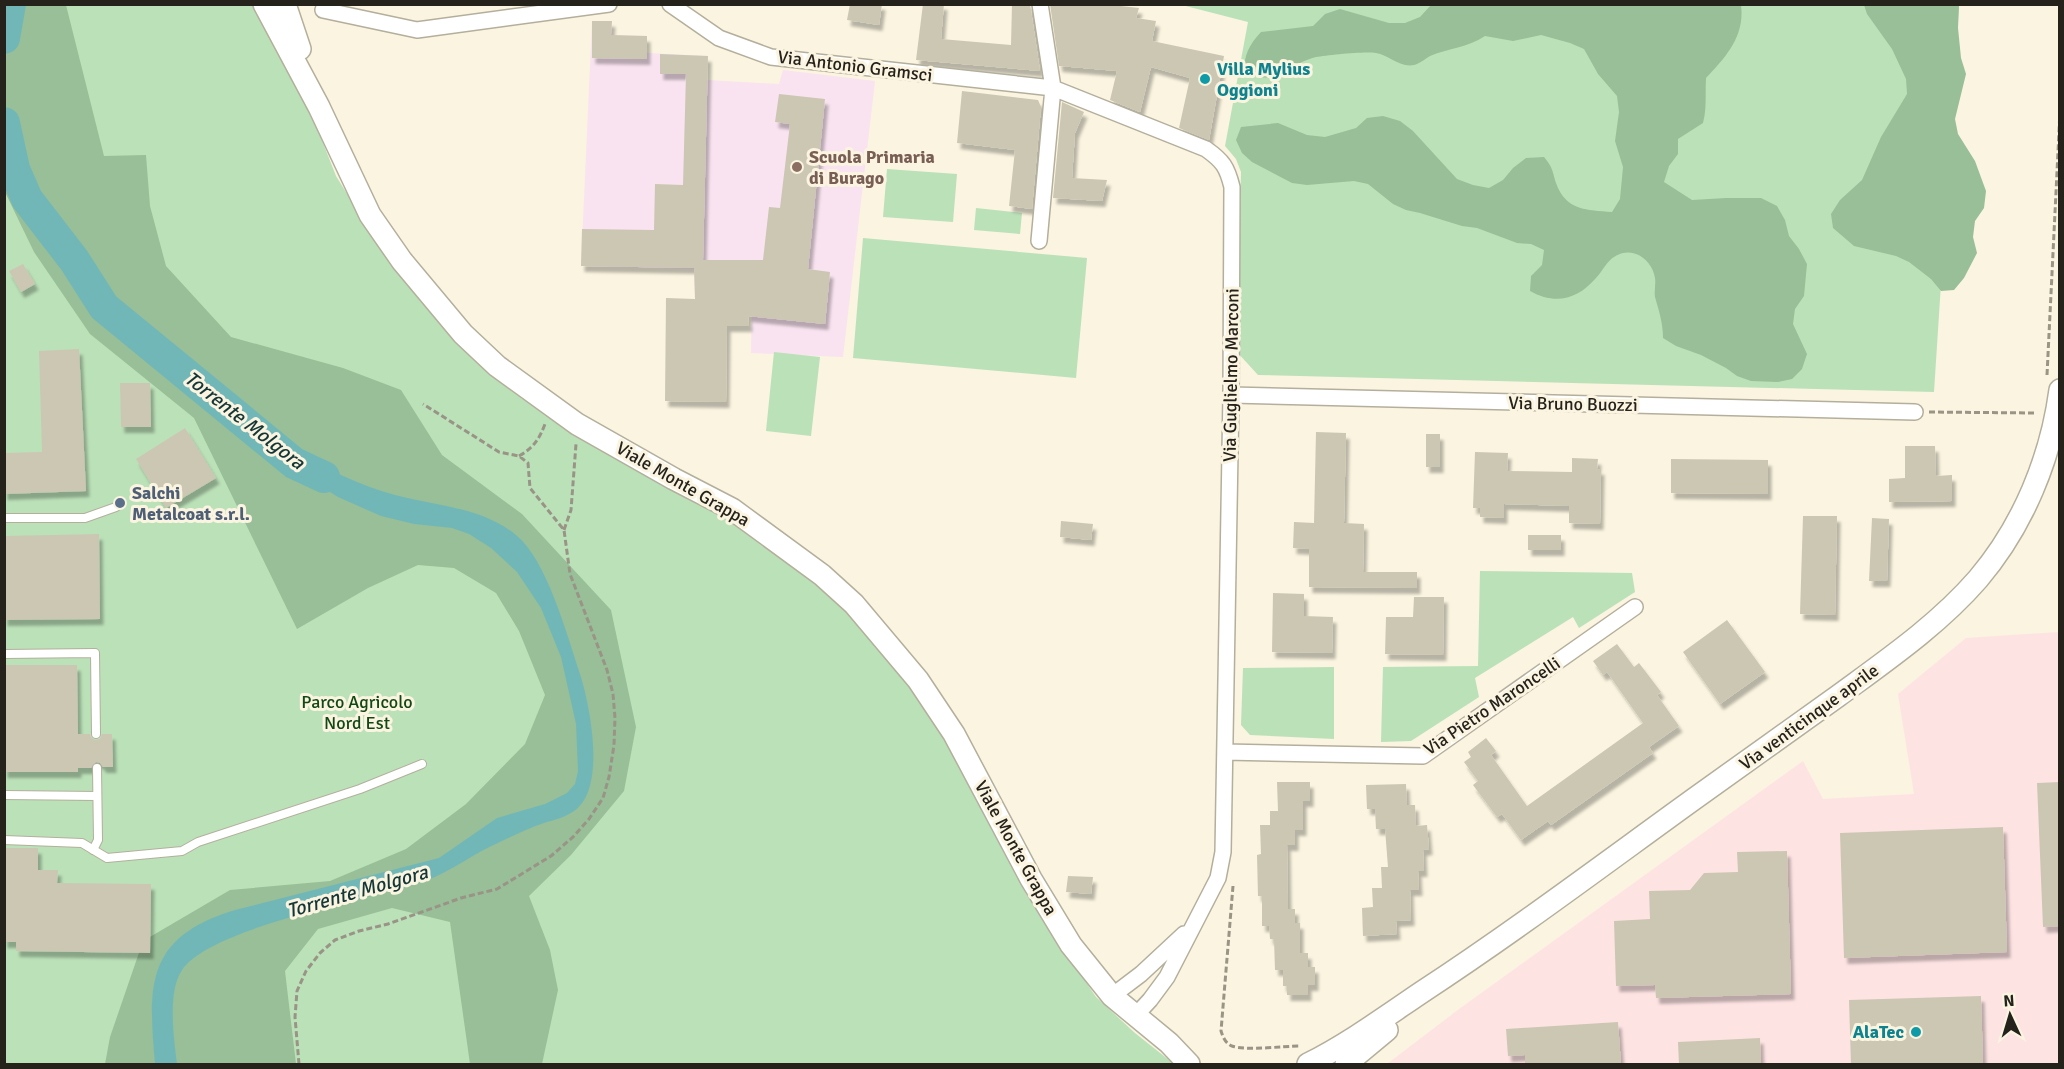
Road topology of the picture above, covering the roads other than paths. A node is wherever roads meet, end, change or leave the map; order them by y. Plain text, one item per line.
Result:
1 (264, 4) edge
2 (285, 4) edge
3 (609, 4) edge
4 (670, 4) edge
5 (1040, 4) edge
6 (323, 10) dead end
7 (1053, 88) junction
8 (319, 107) junction
9 (1039, 241) dead end
10 (1231, 396) junction
11 (2056, 396) edge
12 (1915, 412) road end
13 (116, 507) dead end
14 (4, 518) edge
15 (1635, 607) dead end
16 (4, 654) edge
17 (96, 734) dead end
18 (1225, 752) junction
19 (422, 764) dead end
20 (97, 768) dead end
21 (4, 795) edge
22 (97, 796) junction
23 (4, 840) edge
24 (93, 850) junction
25 (1194, 923) junction
26 (1112, 996) junction
27 (1136, 1015) junction
28 (1169, 1042) junction
29 (1340, 1057) edge
30 (1189, 1065) edge
31 (1204, 1065) edge
32 (1308, 1065) edge

1 - 8 street
2 - 8 street
3 - 6 street
4 - 7 street, Via Antonio Gramsci
5 - 7 street
7 - 9 street
7 - 10 street, Via Guglielmo Marconi
8 - 26 street, Viale Monte Grappa
10 - 12 street, Via Bruno Buozzi
10 - 18 street, Via Guglielmo Marconi
11 - 29 street, Via venticinque aprile
13 - 14 lane
15 - 18 street, Via Pietro Maroncelli
16 - 17 lane
18 - 25 street, Via Guglielmo Marconi
19 - 24 lane
20 - 22 lane
21 - 22 lane
22 - 24 lane
23 - 24 lane
25 - 26 street, Via Guglielmo Marconi
25 - 27 street, Via Guglielmo Marconi
26 - 27 street, Viale Monte Grappa
27 - 28 street, Viale Monte Grappa
28 - 30 street, Viale Monte Grappa
28 - 31 street, Viale Monte Grappa
29 - 32 street, Via venticinque aprile

